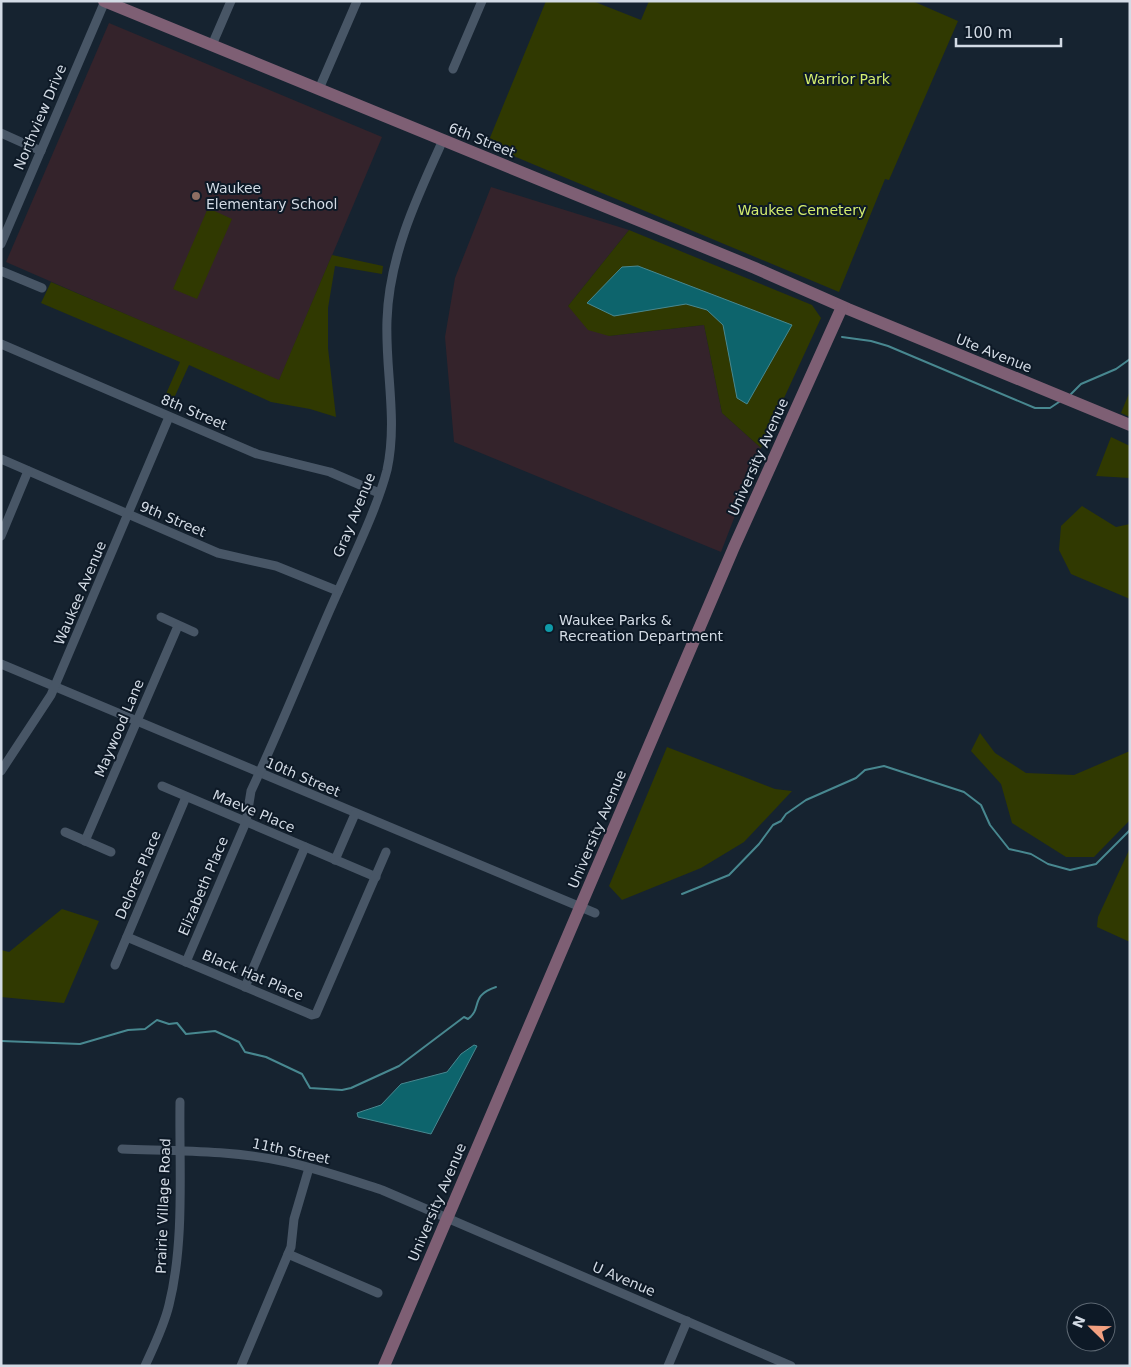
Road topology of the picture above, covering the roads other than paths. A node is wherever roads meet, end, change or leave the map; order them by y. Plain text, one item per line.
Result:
1 (105, 1) edge
2 (231, 1) edge
3 (356, 1) edge
4 (482, 1) edge
5 (212, 46) junction
6 (453, 69) dead end
7 (319, 89) junction
8 (1, 134) edge
9 (443, 140) junction
10 (41, 151) junction
11 (1, 244) edge
12 (1, 270) edge
13 (42, 288) dead end
14 (845, 308) junction
15 (1, 344) edge
16 (169, 417) junction
17 (1130, 425) edge
18 (1, 459) edge
19 (28, 471) junction
20 (379, 493) junction
21 (128, 514) junction
22 (1, 536) edge
23 (338, 591) junction
24 (161, 617) dead end
25 (178, 626) junction
26 (194, 632) dead end
27 (1, 664) edge
28 (55, 687) junction
29 (136, 721) junction
30 (1, 771) edge
31 (260, 773) junction
32 (162, 786) dead end
33 (186, 797) junction
34 (355, 814) junction
35 (246, 822) junction
36 (65, 832) dead end
37 (85, 841) junction
38 (305, 847) junction
39 (111, 852) dead end
40 (386, 852) dead end
41 (335, 860) junction
42 (376, 877) junction
43 (580, 907) junction
44 (596, 913) dead end
45 (127, 937) junction
46 (186, 962) junction
47 (115, 965) dead end
48 (245, 987) junction
49 (180, 1102) dead end
50 (122, 1149) dead end
51 (179, 1151) junction
52 (309, 1168) junction
53 (446, 1218) junction
54 (288, 1254) junction
55 (378, 1293) dead end
56 (687, 1321) junction
57 (145, 1366) edge
58 (240, 1366) edge
59 (384, 1366) edge
60 (668, 1366) edge
61 (791, 1366) edge

1 - 5 street, 6th Street
1 - 10 street, Northview Drive
2 - 5 street
3 - 7 street
4 - 6 street
5 - 7 street, 6th Street
7 - 9 street, 6th Street
8 - 10 street
9 - 14 street, 6th Street
9 - 20 street, Gray Avenue
10 - 11 street, Northview Drive
12 - 13 street
14 - 17 street, Ute Avenue
14 - 43 street, University Avenue
15 - 16 street, 8th Street
16 - 20 street, 8th Street
16 - 21 street, Waukee Avenue
18 - 19 street, 9th Street
19 - 21 street, 9th Street
19 - 22 street
20 - 23 street, Gray Avenue
21 - 23 street, 9th Street
21 - 28 street, Waukee Avenue
23 - 31 street, Gray Avenue
24 - 25 street
25 - 26 street
25 - 29 street, Maywood Lane
27 - 28 street, 10th Street
28 - 29 street, 10th Street
28 - 30 street, Waukee Avenue
29 - 31 street, 10th Street
29 - 37 street, Maywood Lane
31 - 34 street, 10th Street
31 - 35 street, Elizabeth Place
32 - 33 street, Maeve Place
33 - 35 street, Maeve Place
33 - 45 street, Delores Place
34 - 41 street
34 - 43 street, 10th Street
35 - 38 street, Maeve Place
35 - 46 street, Elizabeth Place
36 - 37 street
37 - 39 street
38 - 41 street, Maeve Place
38 - 48 street
40 - 42 street, Black Hat Place
41 - 42 street, Maeve Place
42 - 48 street, Black Hat Place
43 - 44 street, 10th Street
43 - 53 street, University Avenue
45 - 46 street, Black Hat Place
45 - 47 street, Delores Place
46 - 48 street, Black Hat Place
49 - 51 street, Prairie Village Road
50 - 51 street, 11th Street
51 - 52 street, 11th Street
51 - 57 street, Prairie Village Road
52 - 53 street, 11th Street
52 - 54 street
53 - 56 street, U Avenue
53 - 59 street, University Avenue
54 - 55 street
54 - 58 street
56 - 60 street
56 - 61 street, U Avenue

